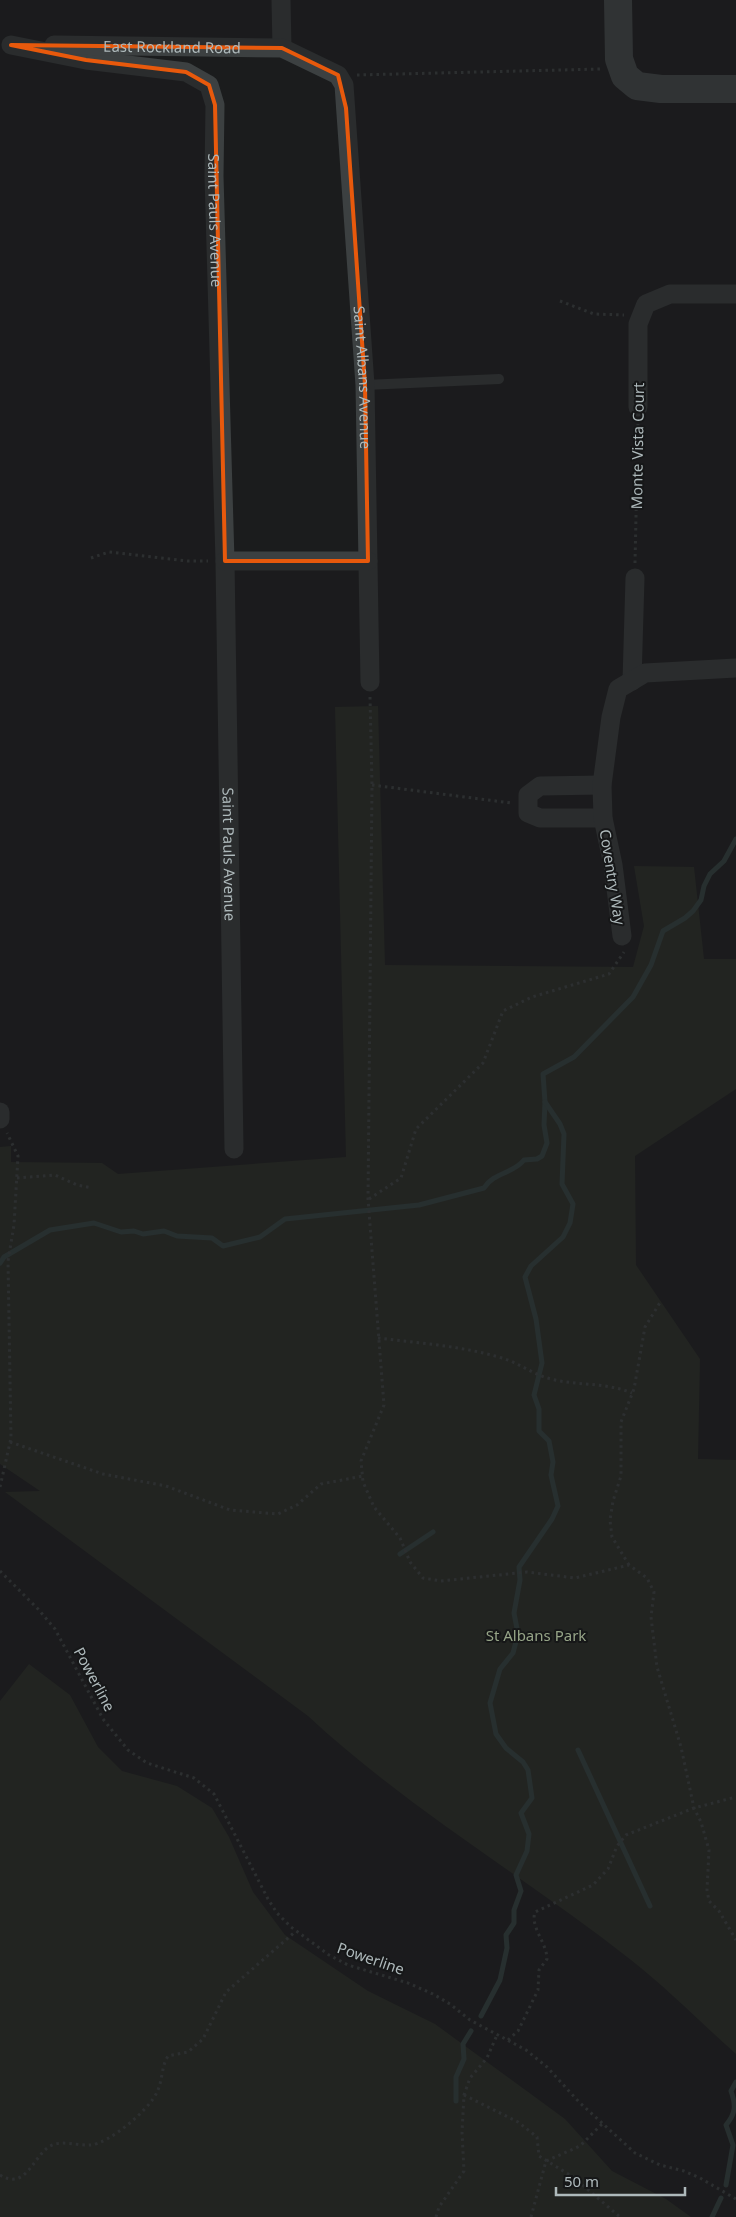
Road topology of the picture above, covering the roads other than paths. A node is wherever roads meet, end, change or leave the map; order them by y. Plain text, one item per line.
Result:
1 (281, 0) edge
2 (618, 0) edge
3 (5, 44) edge
4 (282, 48) junction
5 (338, 75) joint
6 (736, 89) edge
7 (736, 294) edge
8 (499, 379) dead end
9 (366, 385) junction
10 (638, 407) road end
11 (224, 561) junction
12 (368, 561) junction
13 (635, 578) road end
14 (736, 668) edge
15 (632, 681) junction
16 (370, 682) road end
17 (602, 785) junction
18 (603, 818) junction
19 (622, 936) road end
20 (0, 1112) edge
21 (0, 1120) edge
22 (234, 1149) dead end

1 - 4 street
2 - 6 street
3 - 4 street, East Rockland Road
3 - 11 street, Saint Pauls Avenue
4 - 5 street, East Rockland Road
5 - 9 street, Saint Albans Avenue
7 - 10 street, Monte Vista Court
8 - 9 lane
9 - 12 street, Saint Albans Avenue
11 - 12 street
11 - 22 street, Saint Pauls Avenue
12 - 16 street, Saint Albans Avenue
13 - 15 street
14 - 15 street, Coventry Way
15 - 17 street, Coventry Way
17 - 18 street, Coventry Way
17 - 18 street, Coventry Way
18 - 19 street, Coventry Way
20 - 21 street

